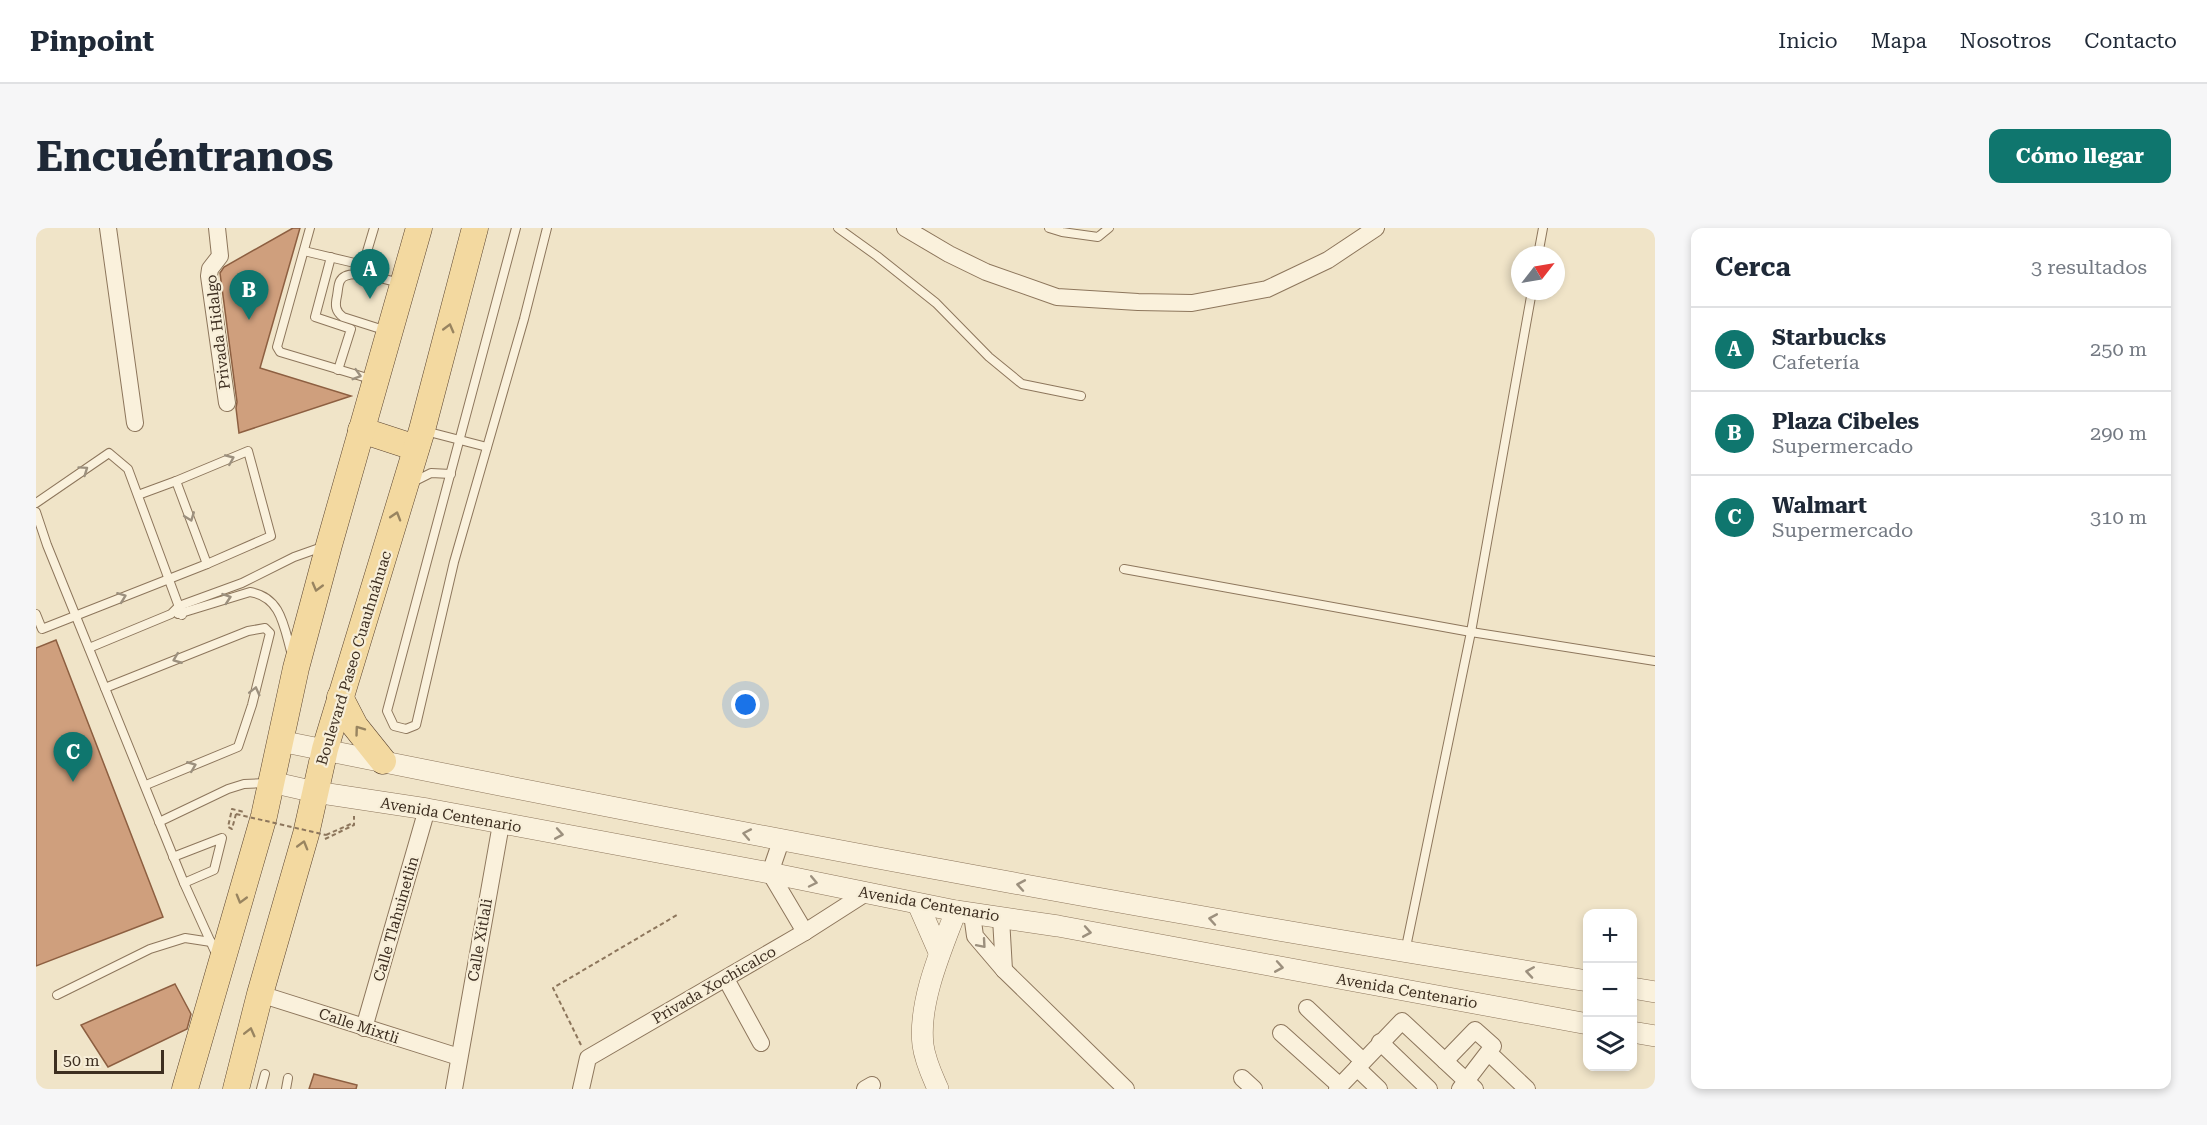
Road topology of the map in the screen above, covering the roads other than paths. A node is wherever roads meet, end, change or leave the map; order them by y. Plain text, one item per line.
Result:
1 (108, 228) edge
2 (217, 228) edge
3 (310, 228) edge
4 (374, 228) edge
5 (419, 228) edge
6 (475, 228) edge
7 (516, 228) edge
8 (547, 228) edge
9 (838, 228) edge
10 (905, 228) edge
11 (1049, 228) edge
12 (1108, 228) edge
13 (1377, 228) edge
14 (1543, 228) edge
15 (1540, 246) edge
16 (304, 250) junction
17 (331, 257) junction
18 (403, 284) junction
19 (1530, 300) edge
20 (389, 332) junction
21 (338, 370) junction
22 (375, 381) junction
23 (1081, 396) dead end
24 (227, 403) dead end
25 (135, 423) dead end
26 (361, 430) junction
27 (419, 439) junction
28 (459, 441) junction
29 (487, 447) junction
30 (451, 474) junction
31 (176, 481) junction
32 (405, 486) junction
33 (138, 495) junction
34 (36, 503) edge
35 (36, 512) edge
36 (328, 544) junction
37 (207, 564) junction
38 (1124, 569) dead end
39 (169, 579) junction
40 (180, 610) junction
41 (36, 614) edge
42 (76, 615) junction
43 (1471, 632) junction
44 (89, 648) junction
45 (1655, 661) edge
46 (296, 668) junction
47 (105, 688) junction
48 (340, 697) junction
49 (280, 741) junction
50 (325, 749) junction
51 (383, 761) junction
52 (271, 782) junction
53 (146, 785) junction
54 (315, 792) junction
55 (427, 809) junction
56 (159, 822) junction
57 (501, 824) junction
58 (781, 841) junction
59 (173, 857) junction
60 (770, 873) junction
61 (184, 883) junction
62 (866, 893) junction
63 (1066, 893) junction
64 (918, 904) junction
65 (964, 913) junction
66 (1001, 918) junction
67 (1058, 926) junction
68 (805, 932) junction
69 (211, 942) junction
70 (939, 952) junction
71 (1405, 952) junction
72 (221, 966) junction
73 (1004, 970) junction
74 (726, 979) junction
75 (1583, 980) edge
76 (1637, 989) edge
77 (1655, 992) edge
78 (260, 994) junction
79 (57, 995) dead end
80 (1307, 1008) dead end
81 (1583, 1023) edge
82 (364, 1028) junction
83 (1637, 1033) edge
84 (1281, 1034) dead end
85 (1655, 1036) edge
86 (1380, 1042) junction
87 (761, 1043) dead end
88 (1489, 1053) junction
89 (459, 1057) junction
90 (1445, 1061) junction
91 (1360, 1064) junction
92 (265, 1074) dead end
93 (288, 1078) dead end
94 (1467, 1086) edge
95 (1516, 1086) edge
96 (1339, 1088) edge
97 (185, 1089) edge
98 (236, 1089) edge
99 (261, 1089) edge
100 (286, 1089) edge
101 (454, 1089) edge
102 (581, 1089) edge
103 (938, 1089) edge
104 (1126, 1089) edge
105 (1379, 1089) edge
106 (1429, 1089) edge

1 - 25 street
2 - 24 street, Privada Hidalgo
3 - 16 lane
4 - 17 lane
5 - 18 main road
27 -> 6 main road, Boulevard Paseo Cuauhnáhuac
7 - 28 lane
8 - 29 lane
9 - 23 lane
10 - 13 street
11 - 12 lane
14 - 15 lane
16 - 17 lane
16 - 21 lane
17 - 21 lane
18 - 20 main road
18 - 20 lane
19 - 43 lane
20 - 22 main road
21 -> 22 lane
22 - 26 main road
26 - 27 main road
26 - 36 main road
27 - 28 lane
27 - 32 main road, Boulevard Paseo Cuauhnáhuac
28 - 29 lane
28 - 30 lane
29 - 30 lane
30 - 32 lane
31 - 33 lane
31 -> 37 lane
31 -> 37 lane
48 -> 32 main road, Boulevard Paseo Cuauhnáhuac
34 -> 33 lane
33 - 39 lane
35 - 42 lane
36 - 40 lane
36 -> 46 main road
37 - 39 lane
38 - 43 lane
39 - 40 lane
42 -> 39 lane
40 - 44 lane
40 -> 46 lane
41 - 42 lane
42 - 44 lane
43 - 45 lane
43 - 71 lane
44 - 47 lane
46 - 49 main road
47 - 53 lane
53 -> 47 lane
48 - 50 main road, Boulevard Paseo Cuauhnáhuac
51 -> 48 main road
49 - 50 street
49 - 52 main road
50 - 51 street
50 - 54 main road, Boulevard Paseo Cuauhnáhuac
58 -> 51 street
52 - 54 street, Avenida Centenario
52 - 56 lane
52 -> 72 main road
53 - 56 lane
54 - 55 street, Avenida Centenario
78 -> 54 main road, Boulevard Paseo Cuauhnáhuac
55 - 57 street, Avenida Centenario
55 - 82 street, Calle Tlahuinetlin
56 - 59 lane
57 -> 60 street, Avenida Centenario
57 - 89 street, Calle Xitlali
58 - 60 street
63 -> 58 street
59 - 61 lane
59 - 61 lane
60 -> 62 street, Avenida Centenario
60 - 68 street
61 - 69 lane
62 - 64 street, Avenida Centenario
62 - 68 street, Privada Xochicalco
63 - 67 street
71 -> 63 street
64 - 65 street, Avenida Centenario
64 - 70 street
65 - 66 street, Avenida Centenario
65 - 70 street
65 -> 73 street
66 - 67 street, Avenida Centenario
66 - 73 street
67 -> 81 street, Avenida Centenario
68 - 74 street, Privada Xochicalco
69 - 72 lane
69 - 79 lane
70 - 103 street
75 -> 71 street
72 - 97 main road
73 - 104 street
74 - 87 street
74 - 102 street, Privada Xochicalco
76 - 77 street
78 - 82 street, Calle Mixtli
98 -> 78 main road, Boulevard Paseo Cuauhnáhuac
80 - 91 street
82 - 89 street, Calle Mixtli
83 - 85 street
84 - 96 street
86 - 90 street
86 - 91 street
86 - 106 street
88 - 90 street
88 - 94 street
88 - 95 street
89 - 101 street, Calle Xitlali
90 - 94 street
91 - 96 street
91 - 105 street
92 - 99 lane
93 - 100 lane

